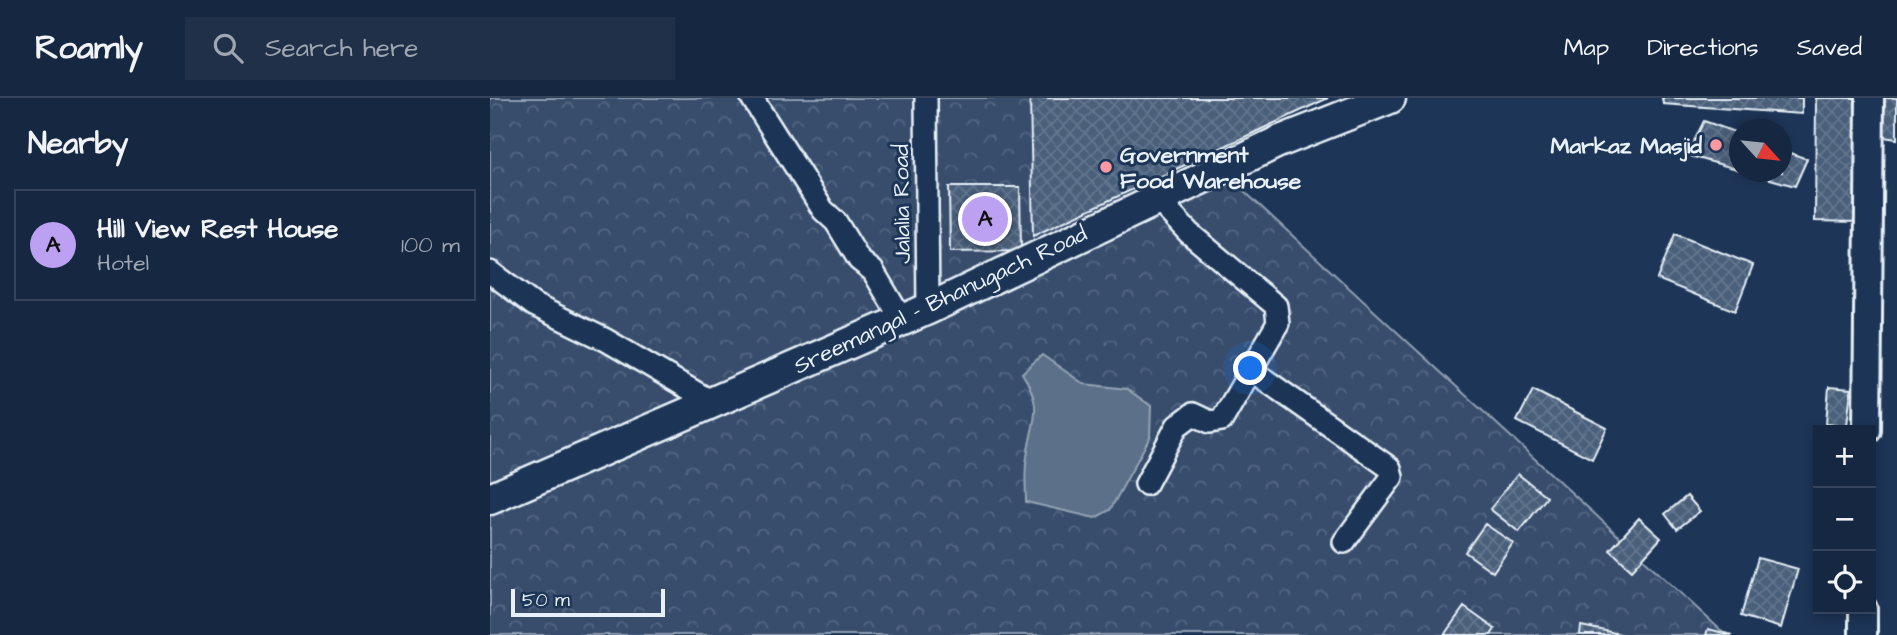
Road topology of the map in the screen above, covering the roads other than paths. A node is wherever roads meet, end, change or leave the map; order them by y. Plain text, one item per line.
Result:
1 (752, 98) edge
2 (926, 98) edge
3 (1390, 98) edge
4 (1870, 98) edge
5 (1156, 198) junction
6 (490, 272) edge
7 (915, 315) junction
8 (1251, 370) junction
9 (712, 402) junction
10 (1867, 425) edge
11 (1146, 484) dead end
12 (490, 499) edge
13 (1345, 542) dead end
14 (1863, 614) edge
15 (1863, 635) edge

1 - 7 street
2 - 7 street, Jalalia Road
3 - 5 main road, Sreemangal - Bhanugach Road
4 - 10 street
5 - 7 main road, Sreemangal - Bhanugach Road
5 - 8 street
6 - 9 street
7 - 9 main road, Sreemangal - Bhanugach Road
8 - 11 street
8 - 13 street
9 - 12 main road, Sreemangal - Bhanugach Road
14 - 15 street

